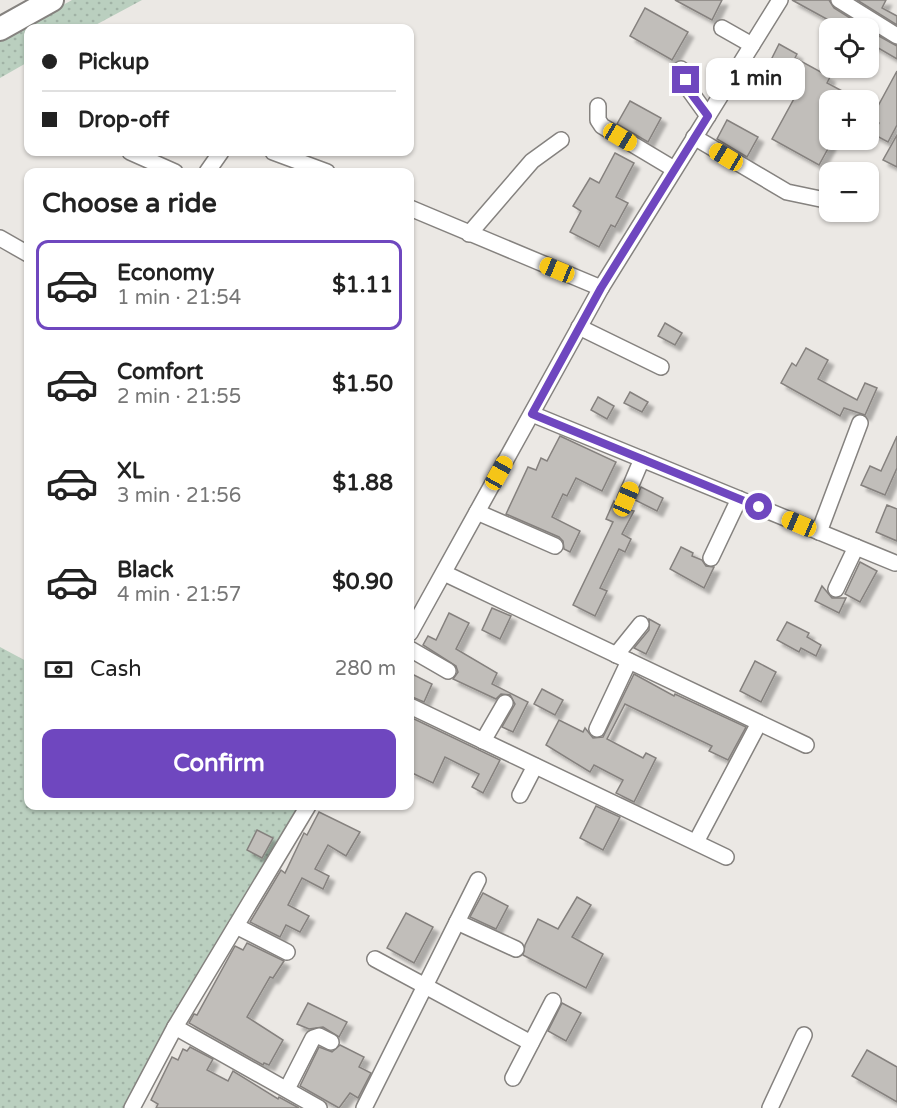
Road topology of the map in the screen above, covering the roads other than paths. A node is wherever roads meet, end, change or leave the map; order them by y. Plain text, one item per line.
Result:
1 (52, 0) edge
2 (780, 0) edge
3 (839, 0) edge
4 (722, 28) dead end
5 (0, 29) edge
6 (897, 36) edge
7 (752, 45) junction
8 (681, 69) dead end
9 (598, 106) dead end
10 (708, 116) junction
11 (694, 137) junction
12 (561, 140) dead end
13 (139, 156) edge
14 (284, 156) edge
15 (166, 168) edge
16 (316, 168) edge
17 (674, 169) junction
18 (819, 199) edge
19 (414, 210) edge
20 (469, 234) junction
21 (0, 238) edge
22 (24, 252) edge
23 (601, 288) junction
24 (579, 327) junction
25 (661, 367) dead end
26 (532, 414) junction
27 (860, 423) dead end
28 (642, 459) junction
29 (626, 499) dead end
30 (739, 499) junction
31 (477, 512) junction
32 (819, 532) junction
33 (555, 546) dead end
34 (856, 547) junction
35 (711, 558) dead end
36 (895, 562) dead end
37 (444, 573) junction
38 (836, 589) dead end
39 (641, 624) dead end
40 (414, 626) edge
41 (414, 652) edge
42 (623, 658) junction
43 (448, 671) dead end
44 (505, 703) dead end
45 (414, 708) edge
46 (759, 723) junction
47 (597, 729) dead end
48 (483, 741) junction
49 (806, 745) dead end
50 (535, 766) junction
51 (520, 795) dead end
52 (306, 810) edge
53 (696, 842) junction
54 (726, 857) dead end
55 (478, 880) dead end
56 (457, 922) junction
57 (236, 926) junction
58 (516, 950) dead end
59 (287, 951) dead end
60 (375, 959) dead end
61 (426, 987) junction
62 (553, 1001) dead end
63 (175, 1028) junction
64 (804, 1035) dead end
65 (331, 1042) dead end
66 (531, 1043) junction
67 (513, 1078) dead end
68 (287, 1089) junction
69 (132, 1108) edge
70 (319, 1108) edge
71 (364, 1108) edge
72 (770, 1108) edge

1 - 5 highway
2 - 7 street
3 - 6 street
4 - 7 street
7 - 10 street
8 - 10 street
9 - 17 street
10 - 11 street
11 - 17 street
11 - 18 street
12 - 20 street
13 - 15 street
14 - 16 street
17 - 23 street
19 - 20 street
20 - 23 street
21 - 22 street
23 - 24 street
24 - 25 street
24 - 26 street
26 - 28 street
26 - 31 street
27 - 32 street
28 - 29 street
28 - 30 street
30 - 32 street
30 - 35 street
31 - 33 street
31 - 37 street
32 - 34 street
34 - 36 street
34 - 38 street
37 - 40 street
37 - 42 street
39 - 42 street
41 - 43 street
42 - 46 street
42 - 47 street
44 - 48 street
45 - 48 street
46 - 49 street
46 - 53 street
48 - 50 street
50 - 51 street
50 - 53 street
52 - 57 street
53 - 54 street
55 - 56 street
56 - 58 street
56 - 61 street
57 - 59 street
57 - 63 street
60 - 61 street
61 - 66 street
61 - 71 street
62 - 66 street
63 - 68 street
63 - 69 street
64 - 72 street
65 - 68 street
66 - 67 street
68 - 70 street

